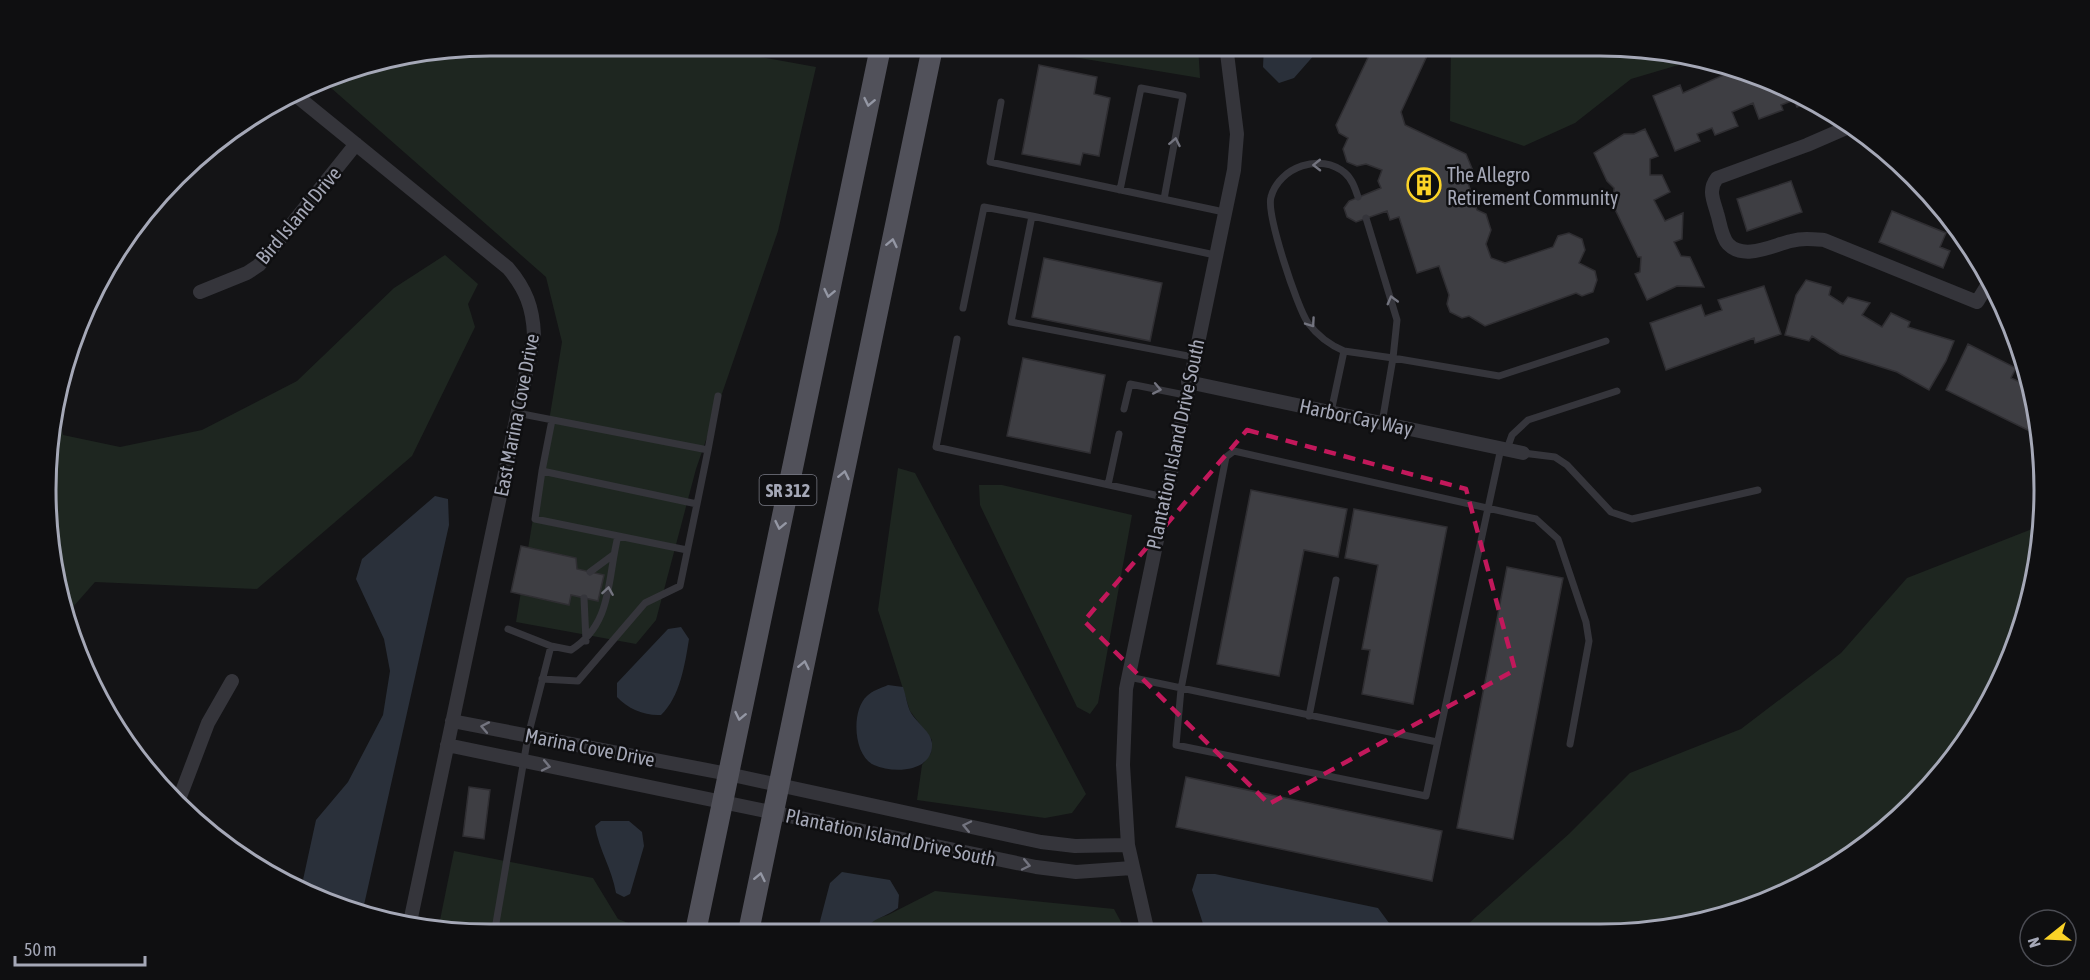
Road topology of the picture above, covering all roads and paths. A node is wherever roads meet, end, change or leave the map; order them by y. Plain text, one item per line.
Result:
1 (879, 56) edge
2 (931, 56) edge
3 (1227, 56) edge
4 (300, 99) edge
5 (1001, 102) dead end
6 (1842, 130) edge
7 (356, 144) junction
8 (1120, 190) junction
9 (1358, 197) dead end
10 (1164, 199) junction
11 (1224, 212) junction
12 (1032, 216) junction
13 (1366, 218) dead end
14 (1215, 255) junction
15 (1985, 289) edge
16 (200, 292) dead end
17 (963, 308) dead end
18 (957, 339) dead end
19 (1606, 340) dead end
20 (1344, 351) junction
21 (1193, 357) junction
22 (1393, 358) junction
23 (1186, 388) junction
24 (1617, 391) dead end
25 (718, 396) dead end
26 (1124, 409) dead end
27 (1331, 412) junction
28 (517, 413) junction
29 (552, 420) junction
30 (1382, 423) junction
31 (1119, 434) dead end
32 (1504, 449) junction
33 (708, 450) junction
34 (1523, 453) joint
35 (542, 471) junction
36 (1108, 485) junction
37 (1758, 490) dead end
38 (1164, 497) junction
39 (697, 504) junction
40 (1488, 506) junction
41 (618, 536) junction
42 (687, 550) junction
43 (613, 555) junction
44 (590, 572) dead end
45 (1336, 580) dead end
46 (584, 598) dead end
47 (508, 629) dead end
48 (586, 640) junction
49 (551, 646) junction
50 (1128, 677) junction
51 (542, 679) junction
52 (232, 681) dead end
53 (1181, 689) junction
54 (1309, 716) junction
55 (450, 733) junction
56 (528, 735) junction
57 (1437, 742) junction
58 (1570, 744) dead end
59 (524, 761) junction
60 (728, 774) junction
61 (779, 785) junction
62 (181, 795) edge
63 (722, 802) junction
64 (773, 813) junction
65 (1128, 845) junction
66 (1132, 868) junction
67 (411, 917) edge
68 (496, 924) edge
69 (696, 924) edge
70 (750, 924) edge
71 (1146, 924) edge

1 -> 60 main road, SR 312
61 -> 2 main road, SR 312
3 - 11 street, Plantation Island Drive South
4 - 7 street, East Marina Cove Drive
5 - 8 lane
6 - 15 street
7 - 16 street, Bird Island Drive
7 - 28 street, East Marina Cove Drive
8 - 10 lane
10 -> 8 lane
9 -> 20 lane
10 - 11 lane
11 - 14 street, Plantation Island Drive South
12 - 14 lane
12 - 17 lane
12 - 21 lane
22 -> 13 lane
14 - 21 street, Plantation Island Drive South
18 - 36 lane
19 - 22 lane
20 - 22 lane
20 - 27 lane
21 - 23 street, Plantation Island Drive South
22 - 30 lane
26 -> 23 lane
23 - 27 street, Harbor Cay Way
23 - 38 street, Plantation Island Drive South
24 - 32 lane
25 - 33 lane
27 - 30 street, Harbor Cay Way
28 - 29 lane
28 - 55 street, East Marina Cove Drive
29 - 33 lane
29 - 35 lane
30 - 32 street, Harbor Cay Way
31 - 36 lane
32 - 34 street, Harbor Cay Way
32 - 40 lane
33 - 39 lane
34 - 37 lane
35 - 39 lane
35 - 41 lane
36 - 38 lane
38 - 50 street, Plantation Island Drive South
39 - 42 lane
40 - 53 lane
40 - 57 lane
40 - 58 lane
41 - 42 lane
41 - 43 lane
42 - 51 lane
43 - 44 lane
48 -> 43 lane
45 - 54 lane
46 - 48 lane
47 - 49 lane
48 - 49 lane
49 - 51 lane
50 - 53 lane
50 - 65 street, Plantation Island Drive South
51 - 56 lane
52 - 62 street
53 - 54 lane
53 - 57 lane
54 - 57 lane
56 -> 55 street, Marina Cove Drive
55 - 59 street, Marina Cove Drive
55 - 67 street, East Marina Cove Drive
56 - 59 lane
56 - 60 street, Marina Cove Drive
59 -> 63 street, Marina Cove Drive
59 - 68 lane
60 - 61 street, Plantation Island Drive South
60 - 63 main road, SR 312
61 - 64 main road, SR 312
65 -> 61 street, Plantation Island Drive South
63 - 64 street, Plantation Island Drive South
63 - 69 main road, SR 312
64 -> 66 street, Plantation Island Drive South
70 -> 64 main road, SR 312
65 - 66 street, Plantation Island Drive South
66 - 71 street, Plantation Island Drive South

